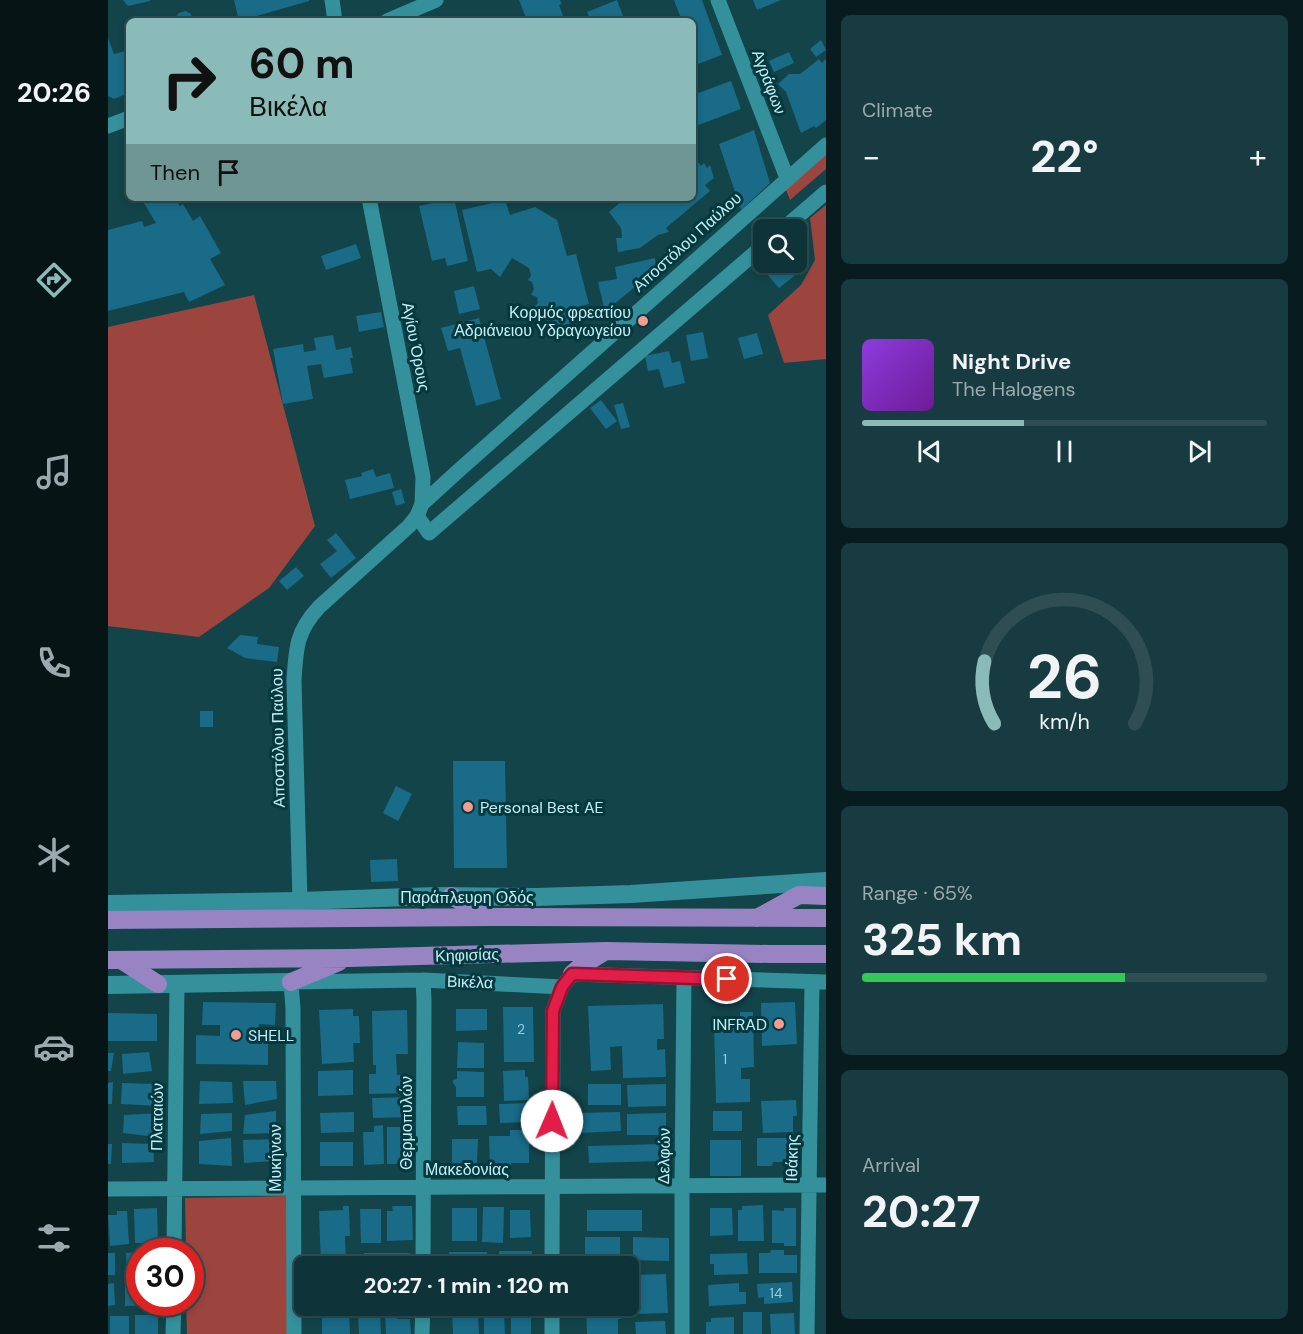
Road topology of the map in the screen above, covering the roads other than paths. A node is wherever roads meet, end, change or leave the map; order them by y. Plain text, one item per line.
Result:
1 (332, 0) edge
2 (436, 0) edge
3 (718, 0) edge
4 (335, 18) edge
5 (394, 18) edge
6 (126, 119) edge
7 (108, 126) edge
8 (826, 145) edge
9 (787, 178) junction
10 (826, 192) edge
11 (370, 201) edge
12 (795, 219) edge
13 (753, 254) edge
14 (420, 510) junction
15 (826, 881) edge
16 (451, 896) junction
17 (826, 896) edge
18 (300, 901) junction
19 (108, 904) edge
20 (493, 917) junction
21 (826, 918) edge
22 (756, 919) junction
23 (108, 920) edge
24 (606, 951) junction
25 (826, 954) edge
26 (348, 958) junction
27 (115, 960) edge
28 (684, 978) junction
29 (423, 980) junction
30 (567, 980) junction
31 (291, 982) junction
32 (819, 982) edge
33 (158, 984) junction
34 (177, 984) junction
35 (108, 985) edge
36 (810, 1185) junction
37 (826, 1185) edge
38 (551, 1186) junction
39 (682, 1186) junction
40 (424, 1187) junction
41 (293, 1188) junction
42 (108, 1189) edge
43 (175, 1189) junction
44 (174, 1238) edge
45 (423, 1256) edge
46 (552, 1256) edge
47 (174, 1316) edge
48 (423, 1316) edge
49 (552, 1316) edge
50 (173, 1334) edge
51 (294, 1334) edge
52 (422, 1334) edge
53 (552, 1334) edge
54 (682, 1334) edge
55 (807, 1334) edge

1 - 4 street
2 - 5 street
3 - 9 street, Αγράφων
6 - 7 street
8 - 9 street, Αποστόλου Παύλου
9 - 14 street, Αποστόλου Παύλου
10 - 12 street
11 - 14 street, Αγίου Όρους
13 - 14 street
14 - 18 street, Αποστόλου Παύλου
15 - 16 street, Παράπλευρη Οδός
16 - 18 street, Παράπλευρη Οδός
16 - 20 main road
17 - 22 main road
18 - 19 street, Παράπλευρη Οδός
20 - 22 main road
20 - 23 main road
21 - 22 main road
24 - 25 main road, Κηφισίας
24 - 26 main road, Κηφισίας
24 - 30 main road
26 - 27 main road, Κηφισίας
26 - 31 main road
27 - 33 main road
28 - 30 street, Βικέλα
28 - 32 street, Βικέλα
28 - 39 street, Δελφών
29 - 30 street, Βικέλα
29 - 31 street, Βικέλα
29 - 40 street, Θερμοπυλών
30 - 38 street
31 - 34 street, Βικέλα
31 - 41 street, Μυκήνων
32 - 36 street, Ιθάκης
33 - 34 street, Βικέλα
33 - 35 street, Βικέλα
34 - 43 street, Πλαταιών
36 - 37 street, Μακεδονίας
36 - 39 street, Μακεδονίας
36 - 55 street, Ιθάκης
38 - 39 street, Μακεδονίας
38 - 40 street, Μακεδονίας
38 - 46 street
39 - 54 street, Δελφών
40 - 41 street, Μακεδονίας
40 - 45 street, Θερμοπυλών
41 - 43 street, Μακεδονίας
41 - 51 street, Μυκήνων
42 - 43 street, Μακεδονίας
43 - 44 street, Πλαταιών
47 - 50 street
48 - 52 street
49 - 53 street

